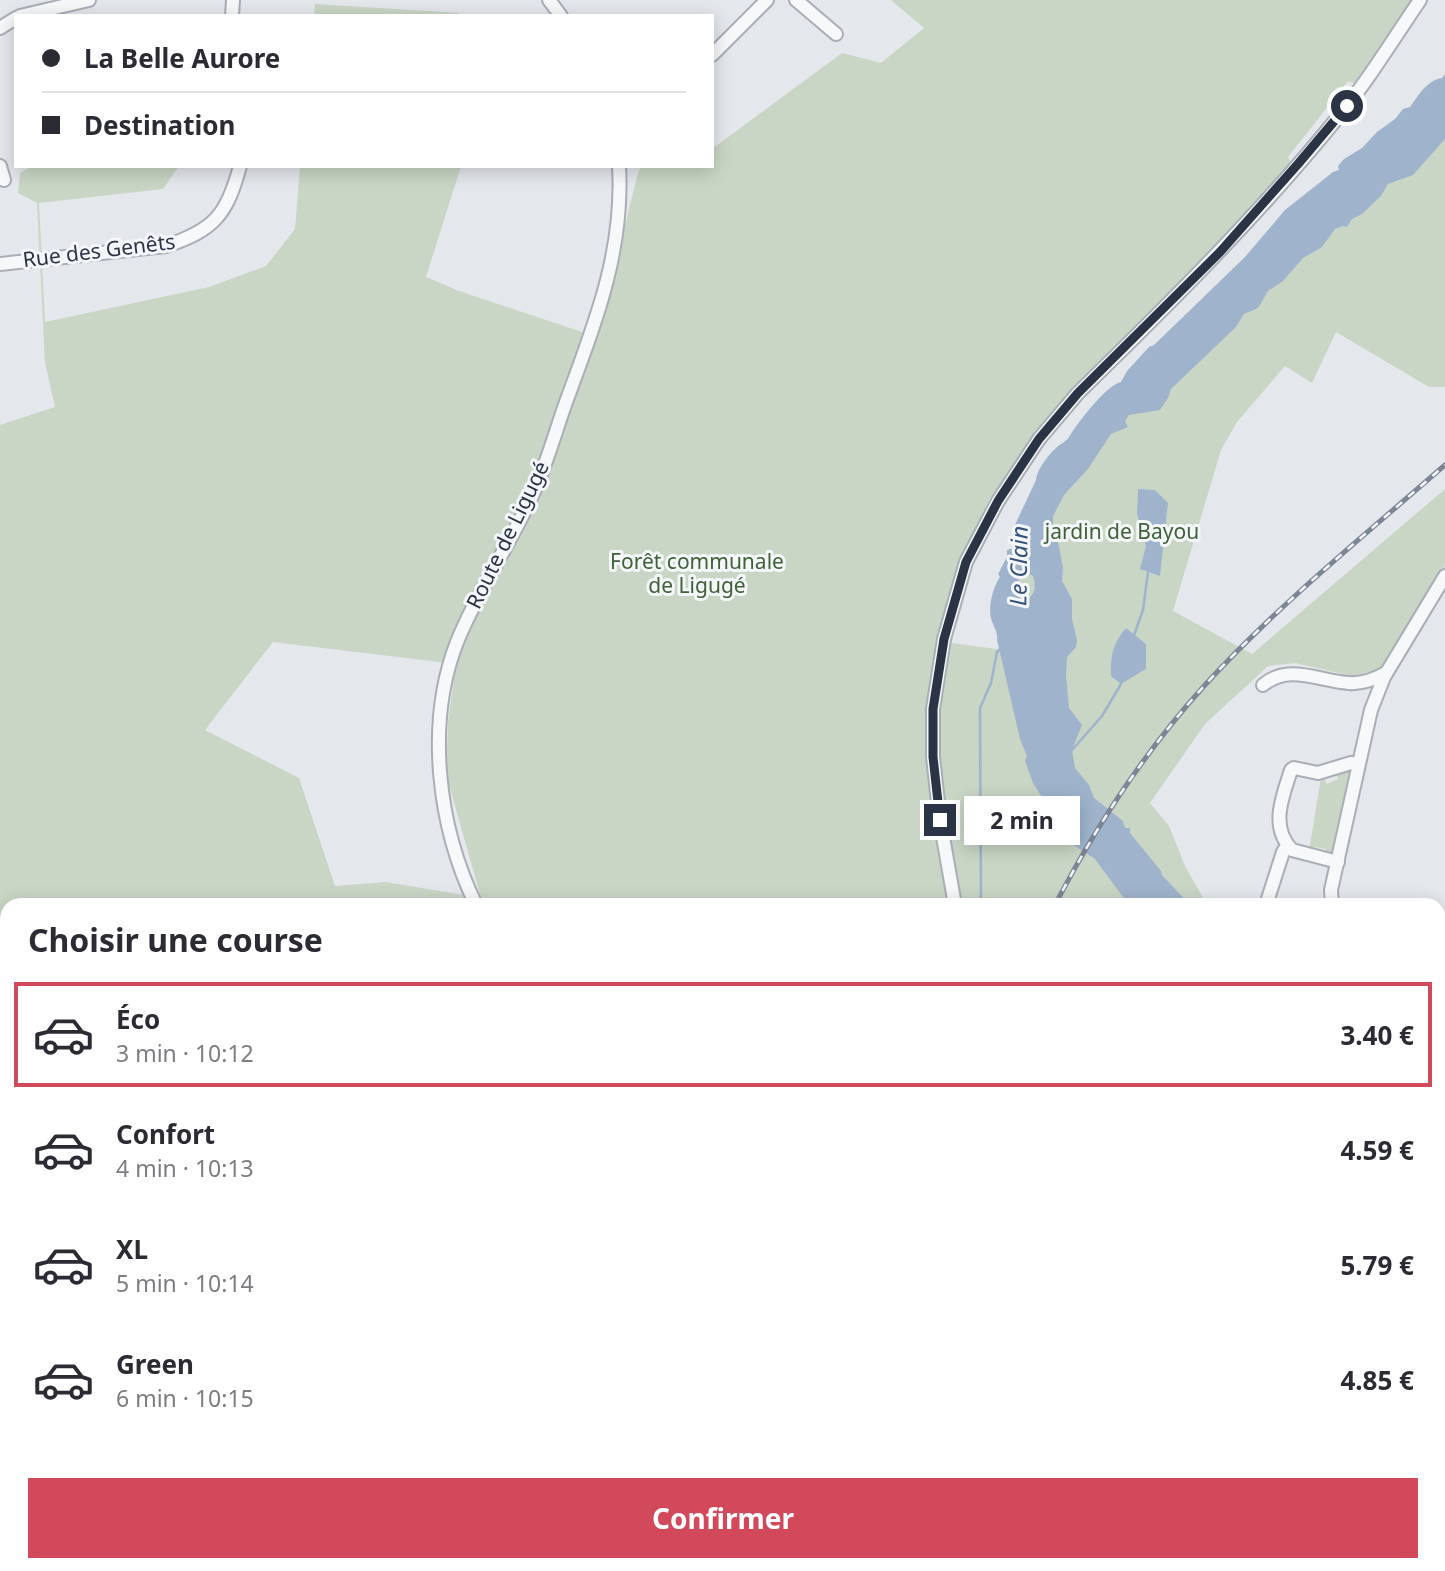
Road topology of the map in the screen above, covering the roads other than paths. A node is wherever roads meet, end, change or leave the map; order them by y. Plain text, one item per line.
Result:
1 (89, 0) edge
2 (767, 0) edge
3 (796, 0) edge
4 (1420, 0) edge
5 (31, 14) edge
6 (836, 34) dead end
7 (714, 53) edge
8 (0, 166) edge
9 (239, 168) edge
10 (619, 168) edge
11 (4, 180) dead end
12 (0, 264) edge
13 (1445, 576) edge
14 (1386, 673) junction
15 (1263, 685) dead end
16 (1358, 764) junction
17 (1287, 846) junction
18 (1338, 862) junction
19 (473, 898) edge
20 (954, 898) edge
21 (1268, 898) edge
22 (1332, 898) edge

1 - 5 street
2 - 7 street
3 - 6 street
4 - 20 street
8 - 11 street
9 - 12 street, Rue des Genêts
10 - 19 street, Route de Ligugé
13 - 14 street
14 - 15 street
14 - 16 street
16 - 17 street
16 - 18 street
17 - 18 street
17 - 21 street
18 - 22 street

